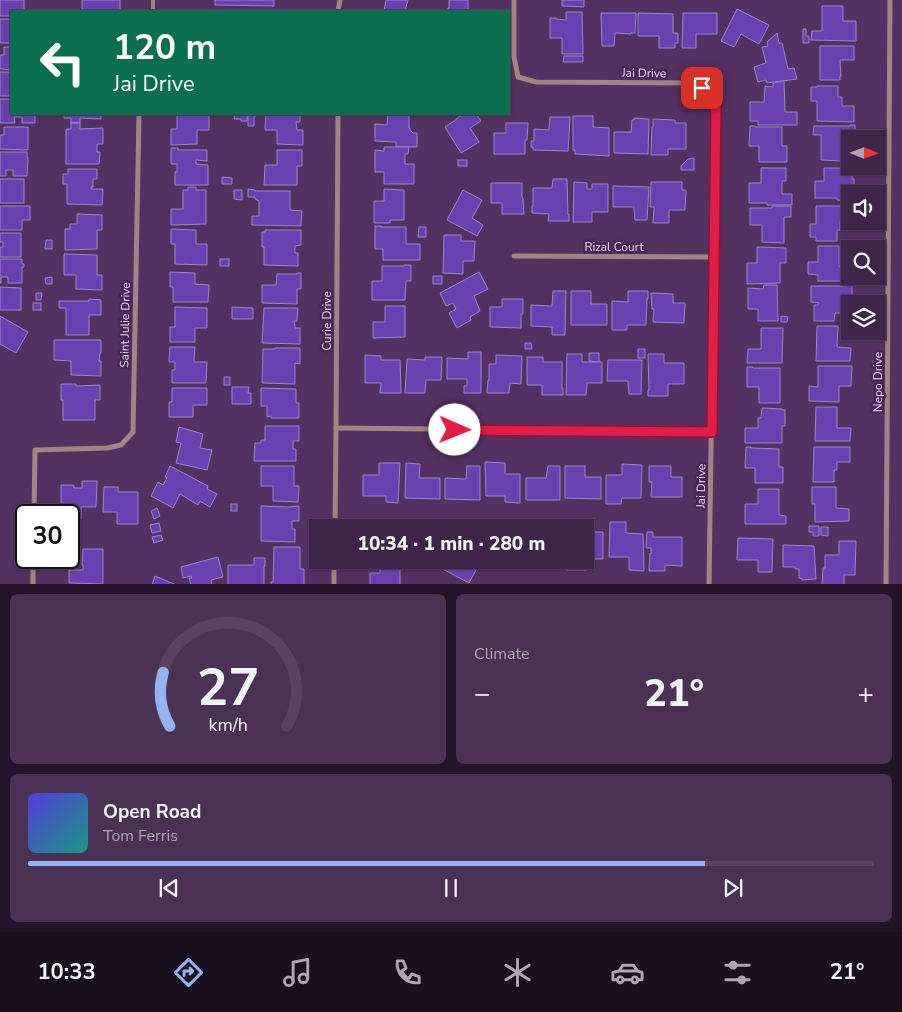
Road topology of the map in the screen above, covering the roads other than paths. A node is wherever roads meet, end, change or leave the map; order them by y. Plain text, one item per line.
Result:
1 (514, 0) edge
2 (890, 0) edge
3 (139, 115) edge
4 (338, 115) edge
5 (514, 256) dead end
6 (714, 257) junction
7 (336, 428) junction
8 (712, 432) junction
9 (34, 504) edge
10 (335, 519) edge
11 (34, 569) edge
12 (334, 569) edge
13 (33, 584) edge
14 (334, 584) edge
15 (709, 584) edge
16 (886, 584) edge

1 - 6 street, Jai Drive
2 - 16 street, Nepo Drive
3 - 9 street, Saint Julie Drive
4 - 7 street, Curie Drive
5 - 6 street, Rizal Court
6 - 8 street, Jai Drive
7 - 8 street
7 - 10 street, Curie Drive
8 - 15 street, Jai Drive
11 - 13 street
12 - 14 street

